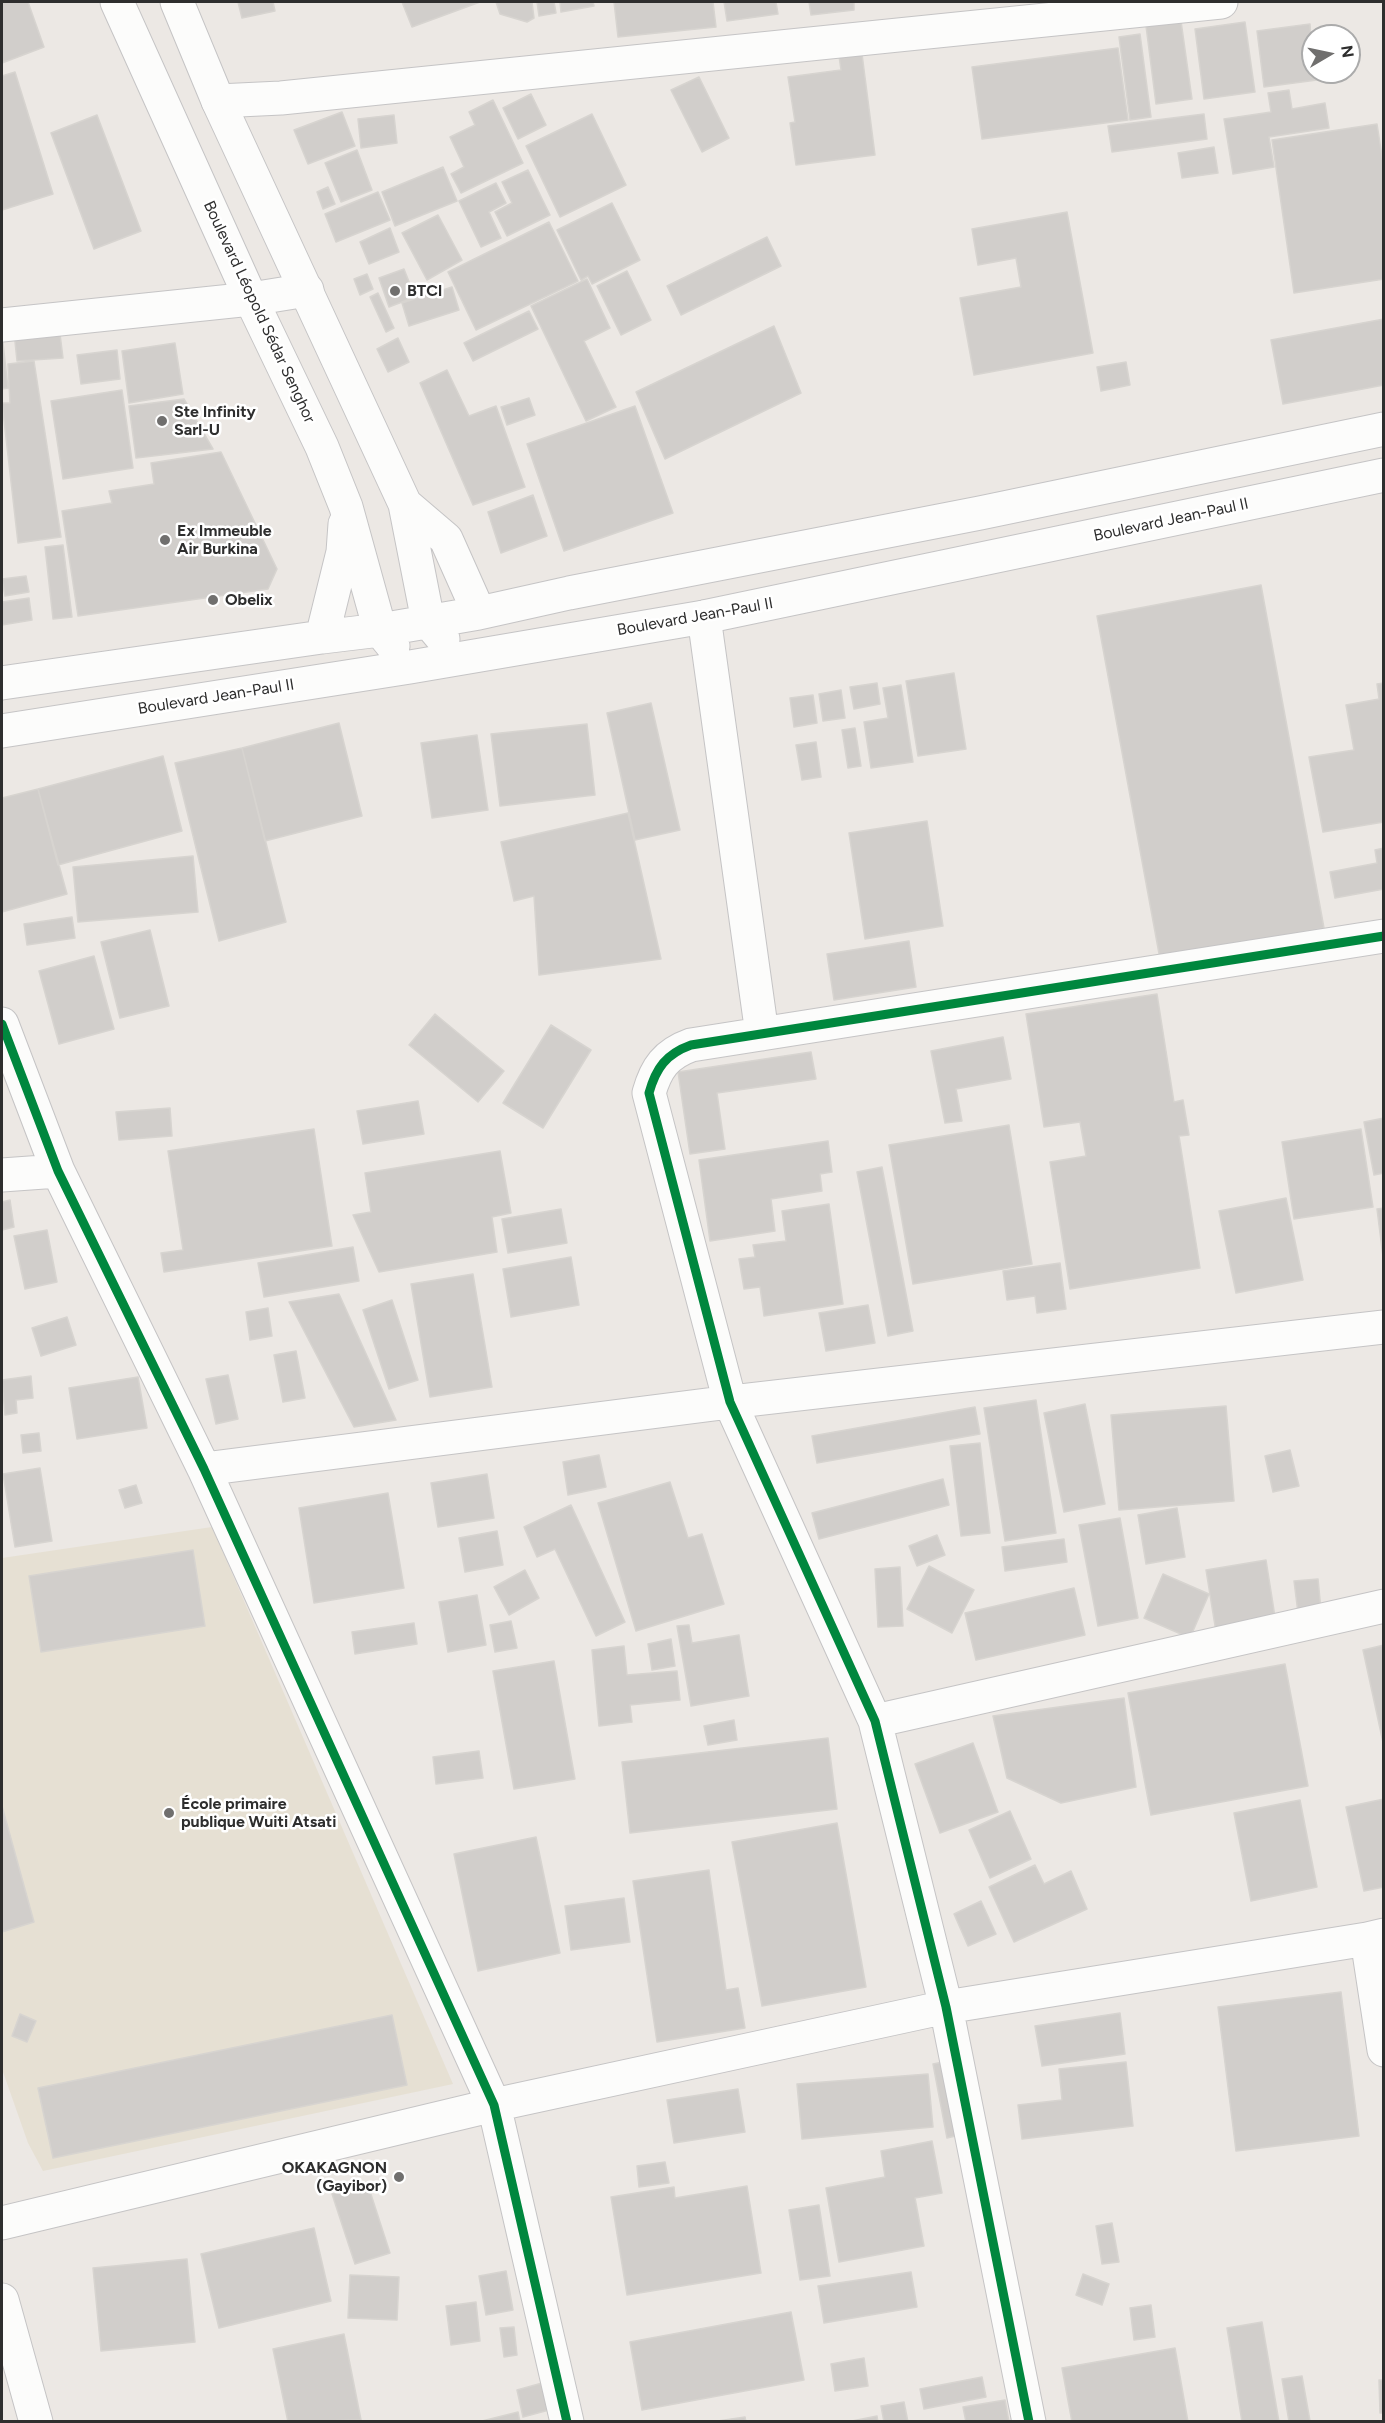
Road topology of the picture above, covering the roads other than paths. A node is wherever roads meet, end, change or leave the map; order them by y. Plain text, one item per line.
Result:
1 (117, 2) edge
2 (177, 2) edge
3 (1221, 2) edge
4 (218, 101) junction
5 (306, 290) junction
6 (251, 299) junction
7 (2, 325) edge
8 (1383, 429) edge
9 (1383, 475) edge
10 (405, 504) junction
11 (346, 507) junction
12 (479, 613) junction
13 (704, 617) junction
14 (428, 621) junction
15 (380, 630) junction
16 (322, 637) junction
17 (459, 657) junction
18 (410, 667) junction
19 (2, 683) edge
20 (2, 731) edge
21 (1383, 936) edge
22 (2, 1024) edge
23 (762, 1034) junction
24 (58, 1171) junction
25 (2, 1175) edge
26 (1383, 1327) edge
27 (730, 1402) junction
28 (204, 1469) junction
29 (1383, 1606) edge
30 (875, 1721) junction
31 (1375, 1937) edge
32 (946, 2007) junction
33 (1383, 2050) edge
34 (494, 2105) junction
35 (2, 2223) edge
36 (2, 2300) edge
37 (36, 2421) edge
38 (567, 2421) edge
39 (1029, 2421) edge

1 - 6 street, Boulevard Léopold Sédar Senghor
2 - 4 street
3 - 4 street
4 - 5 street
5 - 6 street
5 - 10 street
6 - 7 street
6 - 11 street, Boulevard Léopold Sédar Senghor
8 - 12 street
9 - 13 street, Boulevard Jean-Paul II
10 - 12 street
10 - 14 street
11 - 15 street, Boulevard Léopold Sédar Senghor
11 - 16 street
12 - 14 street
13 - 17 street, Boulevard Jean-Paul II
13 - 23 street
14 - 15 street
14 - 17 street
15 - 16 street
15 - 18 street
16 - 19 street
17 - 18 street, Boulevard Jean-Paul II
18 - 20 street, Boulevard Jean-Paul II
21 - 23 street
22 - 24 street
23 - 27 street
24 - 25 street
24 - 28 street
26 - 27 street
27 - 28 street
27 - 30 street
28 - 34 street
29 - 30 street
30 - 32 street
31 - 32 street
31 - 33 street
32 - 34 street
32 - 39 street
34 - 35 street
34 - 38 street
36 - 37 street

